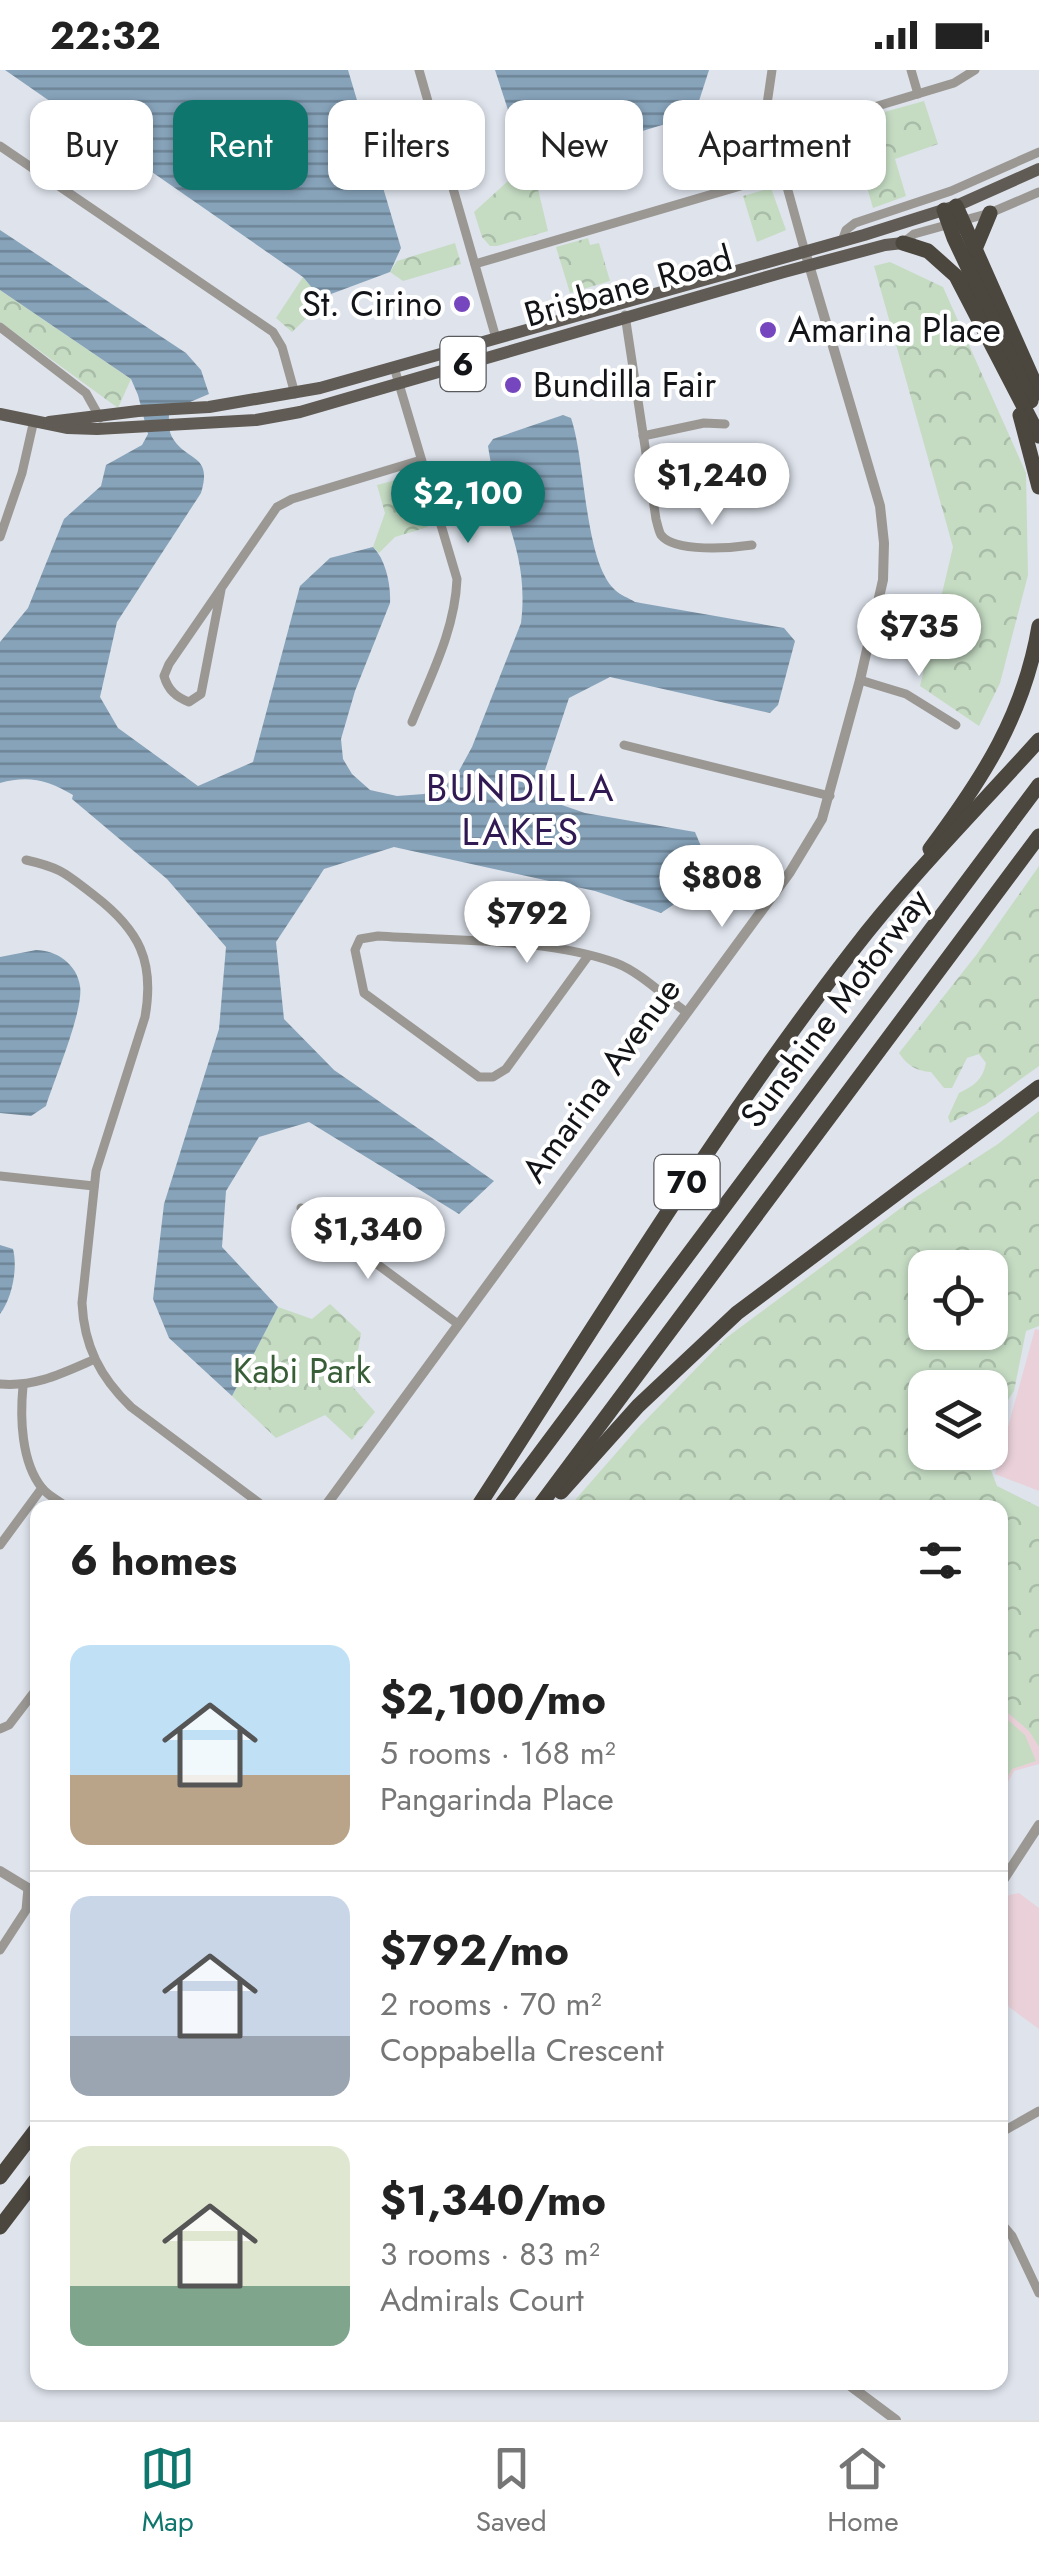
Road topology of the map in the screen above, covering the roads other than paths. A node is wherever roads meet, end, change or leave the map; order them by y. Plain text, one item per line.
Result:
1 (419, 70) edge
2 (772, 70) edge
3 (911, 70) edge
4 (975, 70) edge
5 (918, 94) junction
6 (768, 100) edge
7 (886, 104) edge
8 (0, 146) edge
9 (1039, 152) edge
10 (1039, 169) edge
11 (1010, 175) junction
12 (727, 190) edge
13 (786, 190) edge
14 (1039, 192) edge
15 (1020, 201) junction
16 (990, 212) junction
17 (953, 215) junction
18 (842, 241) junction
19 (902, 243) junction
20 (975, 249) junction
21 (807, 259) junction
22 (475, 264) junction
23 (621, 302) junction
24 (626, 317) junction
25 (0, 327) edge
26 (496, 338) junction
27 (394, 367) junction
28 (398, 382) junction
29 (1012, 387) junction
30 (1039, 392) edge
31 (295, 394) junction
32 (300, 412) junction
33 (0, 414) edge
34 (100, 418) junction
35 (140, 418) junction
36 (1039, 418) edge
37 (41, 421) junction
38 (725, 424) dead end
39 (112, 428) junction
40 (643, 436) junction
41 (1039, 436) edge
42 (421, 460) junction
43 (1039, 487) edge
44 (0, 538) edge
45 (752, 545) dead end
46 (221, 590) junction
47 (1039, 626) edge
48 (860, 680) junction
49 (412, 722) dead end
50 (956, 725) dead end
51 (1039, 740) edge
52 (624, 745) dead end
53 (1039, 785) edge
54 (830, 796) junction
55 (1039, 836) edge
56 (26, 860) dead end
57 (920, 872) junction
58 (588, 956) junction
59 (686, 1012) junction
60 (1039, 1087) edge
61 (0, 1176) edge
62 (94, 1186) junction
63 (300, 1208) dead end
64 (458, 1324) junction
65 (94, 1360) junction
66 (0, 1384) edge
67 (23, 1386) junction
68 (42, 1488) junction
69 (33, 1500) edge
70 (58, 1500) edge
71 (255, 1500) edge
72 (330, 1500) edge
73 (482, 1500) edge
74 (506, 1500) edge
75 (547, 1500) edge
76 (555, 1500) edge
77 (30, 1504) edge
78 (0, 1545) edge
79 (30, 1698) edge
80 (0, 1729) edge
81 (1039, 1825) edge
82 (0, 1871) edge
83 (1008, 1872) edge
84 (30, 1886) edge
85 (30, 1897) edge
86 (0, 1950) edge
87 (1039, 2111) edge
88 (1008, 2127) edge
89 (30, 2137) edge
90 (0, 2177) edge
91 (30, 2188) edge
92 (0, 2227) edge
93 (1008, 2231) edge
94 (1039, 2293) edge
95 (856, 2390) edge
96 (896, 2420) edge

1 - 22 street
2 - 6 street
3 - 5 street
4 - 5 street
5 - 7 street
8 - 31 street
9 - 11 street, Brisbane Road
10 - 11 main road, Brisbane Road / 6
11 - 15 street
11 - 17 main road, Brisbane Road / 6
11 - 18 street, Brisbane Road
12 - 22 street
13 - 21 street
14 - 15 street, Brisbane Road
15 - 16 street, Brisbane Road
16 - 17 street, Brisbane Road
16 - 20 highway
17 - 18 main road, Brisbane Road / 6
17 - 19 street, Brisbane Road
17 - 20 highway
17 - 36 highway
18 - 21 main road, Brisbane Road / 6
19 - 21 main road, Brisbane Road / 6
19 - 29 highway
20 - 30 highway
21 - 23 main road, Brisbane Road / 6
21 - 24 main road, Brisbane Road / 6
21 - 48 street, Amarina Avenue
22 - 26 street
23 - 24 street
23 - 26 main road, Brisbane Road / 6
24 - 28 main road, Brisbane Road / 6
24 - 40 street
25 - 34 street
26 - 27 main road, Brisbane Road / 6
27 - 28 street
27 - 31 main road, Brisbane Road / 6
28 - 32 main road, Brisbane Road / 6
28 - 42 street
29 - 41 highway
29 - 43 highway
31 - 32 main road
31 - 35 main road, Brisbane Road / 6
32 - 35 main road, Brisbane Road / 6
33 - 37 main road, Brisbane Road / 6
34 - 35 main road, Brisbane Road / 6
34 - 37 main road, Brisbane Road / 6
34 - 39 street
35 - 39 main road, Brisbane Road / 6
37 - 39 main road, Brisbane Road / 6
37 - 44 street
38 - 40 street
40 - 45 street
42 - 46 street
42 - 49 street
46 - 46 street
47 - 57 highway
48 - 50 street
48 - 54 street, Amarina Avenue
51 - 57 highway, 70
52 - 54 street
53 - 74 highway, Sunshine Motorway
54 - 59 street, Amarina Avenue
55 - 75 highway, Sunshine Motorway
56 - 62 street
57 - 73 highway, 70
58 - 58 street
58 - 59 street
59 - 64 street, Amarina Avenue
60 - 76 highway
61 - 62 street
62 - 65 street
63 - 64 street
64 - 72 street, Amarina Avenue
65 - 67 street
65 - 71 street
66 - 67 street
67 - 68 street
68 - 69 street
68 - 70 street
77 - 78 street
79 - 80 street
81 - 83 street
82 - 84 street
85 - 86 street
87 - 88 street
89 - 90 highway
91 - 92 highway
93 - 94 street
95 - 96 street

